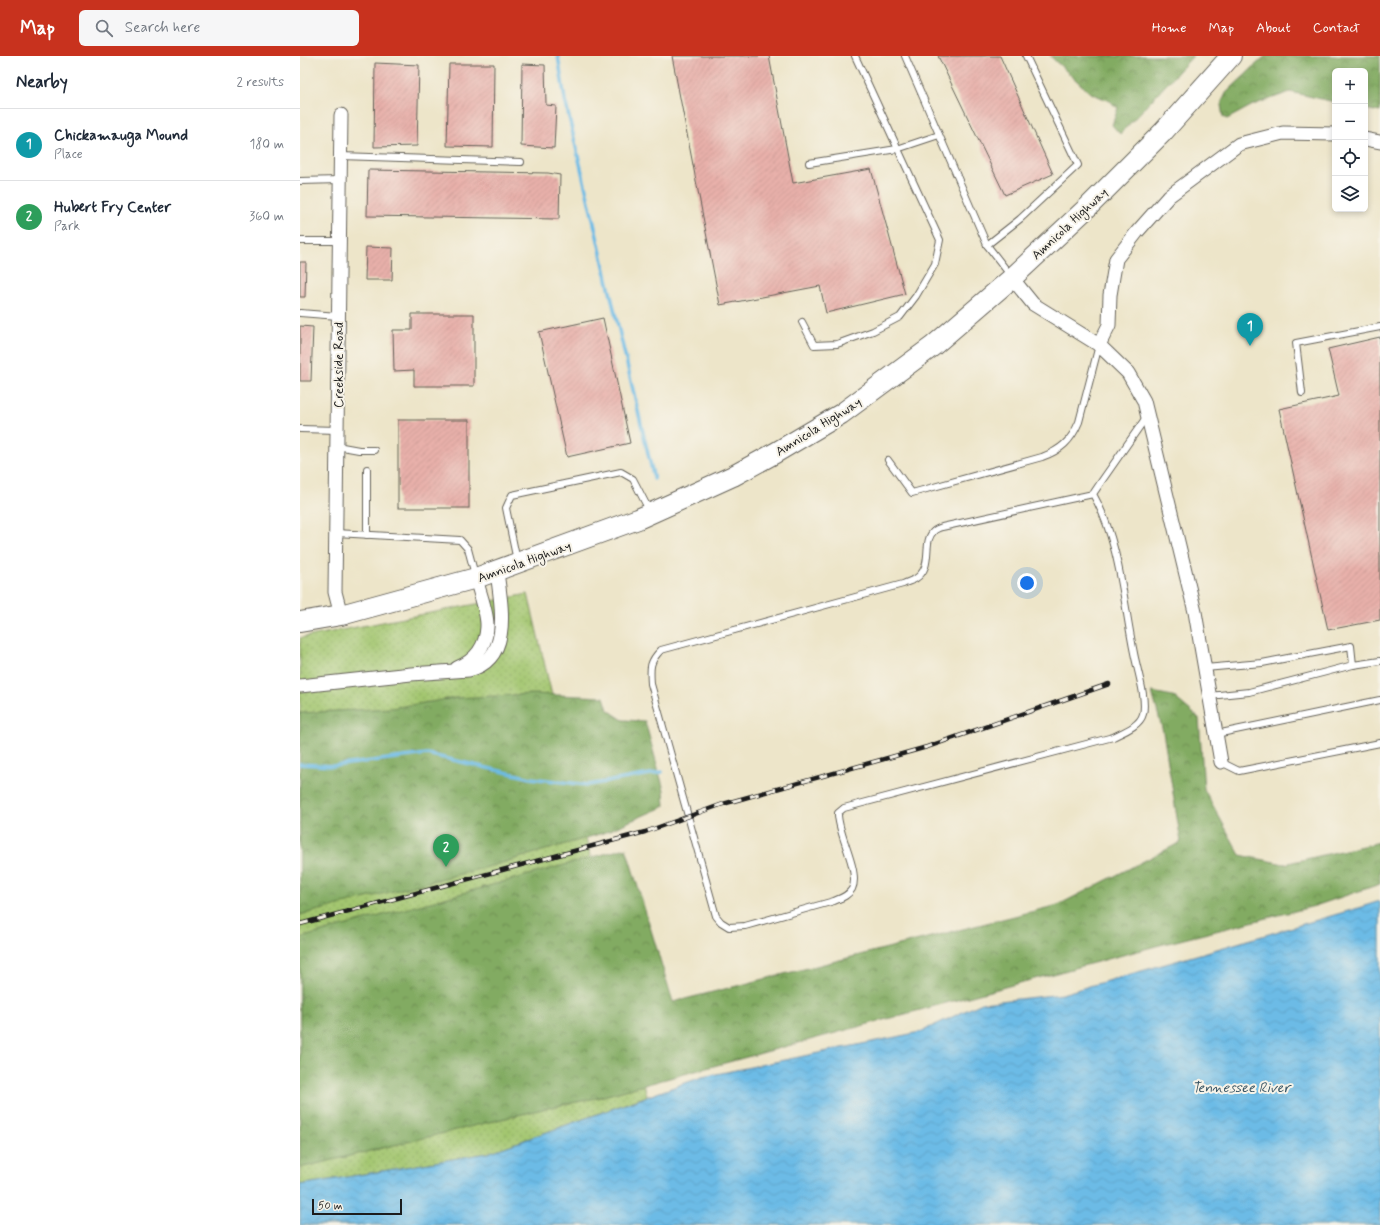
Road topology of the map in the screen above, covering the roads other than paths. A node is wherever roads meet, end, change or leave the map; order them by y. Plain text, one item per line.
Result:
1 (855, 56) edge
2 (905, 56) edge
3 (1026, 56) edge
4 (1231, 56) edge
5 (341, 115) dead end
6 (1332, 134) edge
7 (939, 135) junction
8 (1368, 140) edge
9 (1380, 142) edge
10 (897, 149) junction
11 (340, 156) junction
12 (521, 162) dead end
13 (809, 163) dead end
14 (340, 180) junction
15 (300, 181) edge
16 (300, 241) edge
17 (339, 241) junction
18 (988, 245) junction
19 (1012, 278) junction
20 (300, 314) edge
21 (338, 316) junction
22 (802, 322) dead end
23 (1380, 327) edge
24 (1099, 345) junction
25 (1302, 393) dead end
26 (1148, 415) junction
27 (300, 428) edge
28 (338, 430) junction
29 (336, 446) junction
30 (374, 450) dead end
31 (888, 460) dead end
32 (367, 469) dead end
33 (1093, 494) junction
34 (650, 513) junction
35 (336, 533) junction
36 (367, 535) junction
37 (517, 564) junction
38 (497, 572) junction
39 (476, 578) junction
40 (341, 615) junction
41 (300, 622) edge
42 (1380, 661) edge
43 (1354, 665) junction
44 (1205, 668) junction
45 (454, 670) junction
46 (300, 686) edge
47 (1210, 696) junction
48 (1380, 700) edge
49 (1216, 734) junction
50 (1380, 743) edge
51 (1221, 762) joint

1 - 10 lane
2 - 7 lane
3 - 18 lane
4 - 19 main road, Amnicola Highway
5 - 11 street, Creekside Road
6 - 24 street
7 - 10 lane
7 - 18 lane
8 - 9 street
10 - 13 lane
10 - 22 lane
11 - 12 lane
11 - 14 street, Creekside Road
14 - 15 lane
14 - 17 street, Creekside Road
16 - 17 lane
17 - 21 street, Creekside Road
18 - 19 lane
19 - 24 street
19 - 34 main road, Amnicola Highway
20 - 21 lane
21 - 28 street, Creekside Road
23 - 25 lane
24 - 26 street
24 - 31 lane
26 - 33 lane
26 - 44 street
27 - 28 lane
28 - 29 street, Creekside Road
29 - 30 lane
29 - 35 street, Creekside Road
32 - 36 lane
33 - 33 lane
34 - 37 main road, Amnicola Highway
34 - 37 lane
35 - 36 lane
35 - 40 street, Creekside Road
36 - 39 lane
37 - 38 main road, Amnicola Highway
38 - 39 main road, Amnicola Highway
38 - 45 street
39 - 40 main road, Amnicola Highway
39 - 45 street
40 - 41 main road, Amnicola Highway
42 - 43 lane
43 - 44 lane
43 - 47 lane
44 - 47 street
45 - 46 street
47 - 49 street
48 - 49 lane
49 - 51 street
50 - 51 lane

